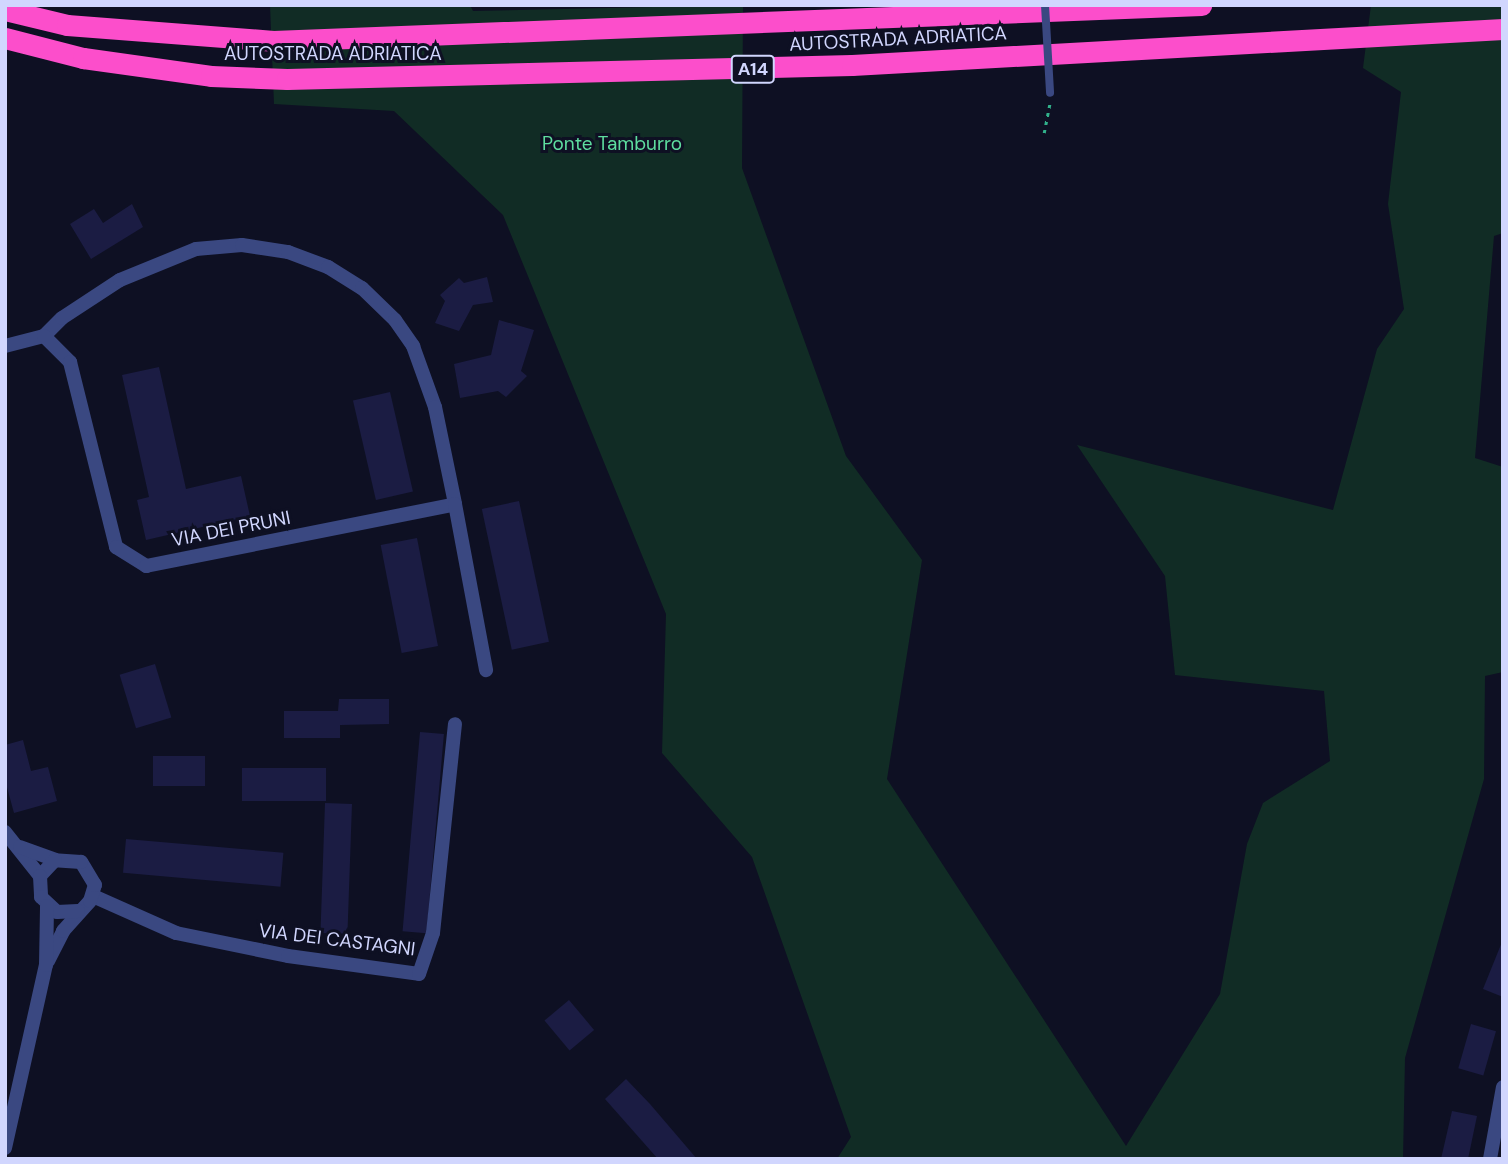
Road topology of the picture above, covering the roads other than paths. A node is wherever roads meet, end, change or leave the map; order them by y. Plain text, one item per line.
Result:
1 (1045, 5) edge
2 (1201, 5) edge
3 (5, 10) edge
4 (1503, 29) edge
5 (5, 38) edge
6 (1050, 93) road end
7 (44, 336) junction
8 (5, 346) edge
9 (455, 504) junction
10 (486, 670) dead end
11 (455, 724) dead end
12 (5, 832) edge
13 (20, 847) junction
14 (55, 860) junction
15 (40, 876) junction
16 (93, 896) junction
17 (47, 906) junction
18 (78, 911) junction
19 (46, 965) junction
20 (1503, 1087) edge
21 (6, 1146) edge
22 (9, 1159) edge
23 (1490, 1159) edge

1 - 6 lane, bridge
2 - 3 highway, AUTOSTRADA ADRIATICA
4 - 5 highway, AUTOSTRADA ADRIATICA / A14
7 - 8 street
7 - 9 street, VIA DEI PRUNI
7 - 9 street
9 - 10 street
11 - 16 street, VIA DEI CASTAGNI
12 - 13 street
13 - 14 street
13 - 15 street
14 - 15 street
14 - 16 street
15 - 17 street
16 - 18 street
17 - 18 street
17 - 19 street
18 - 19 street
19 - 21 street
20 - 23 street
21 - 22 street

